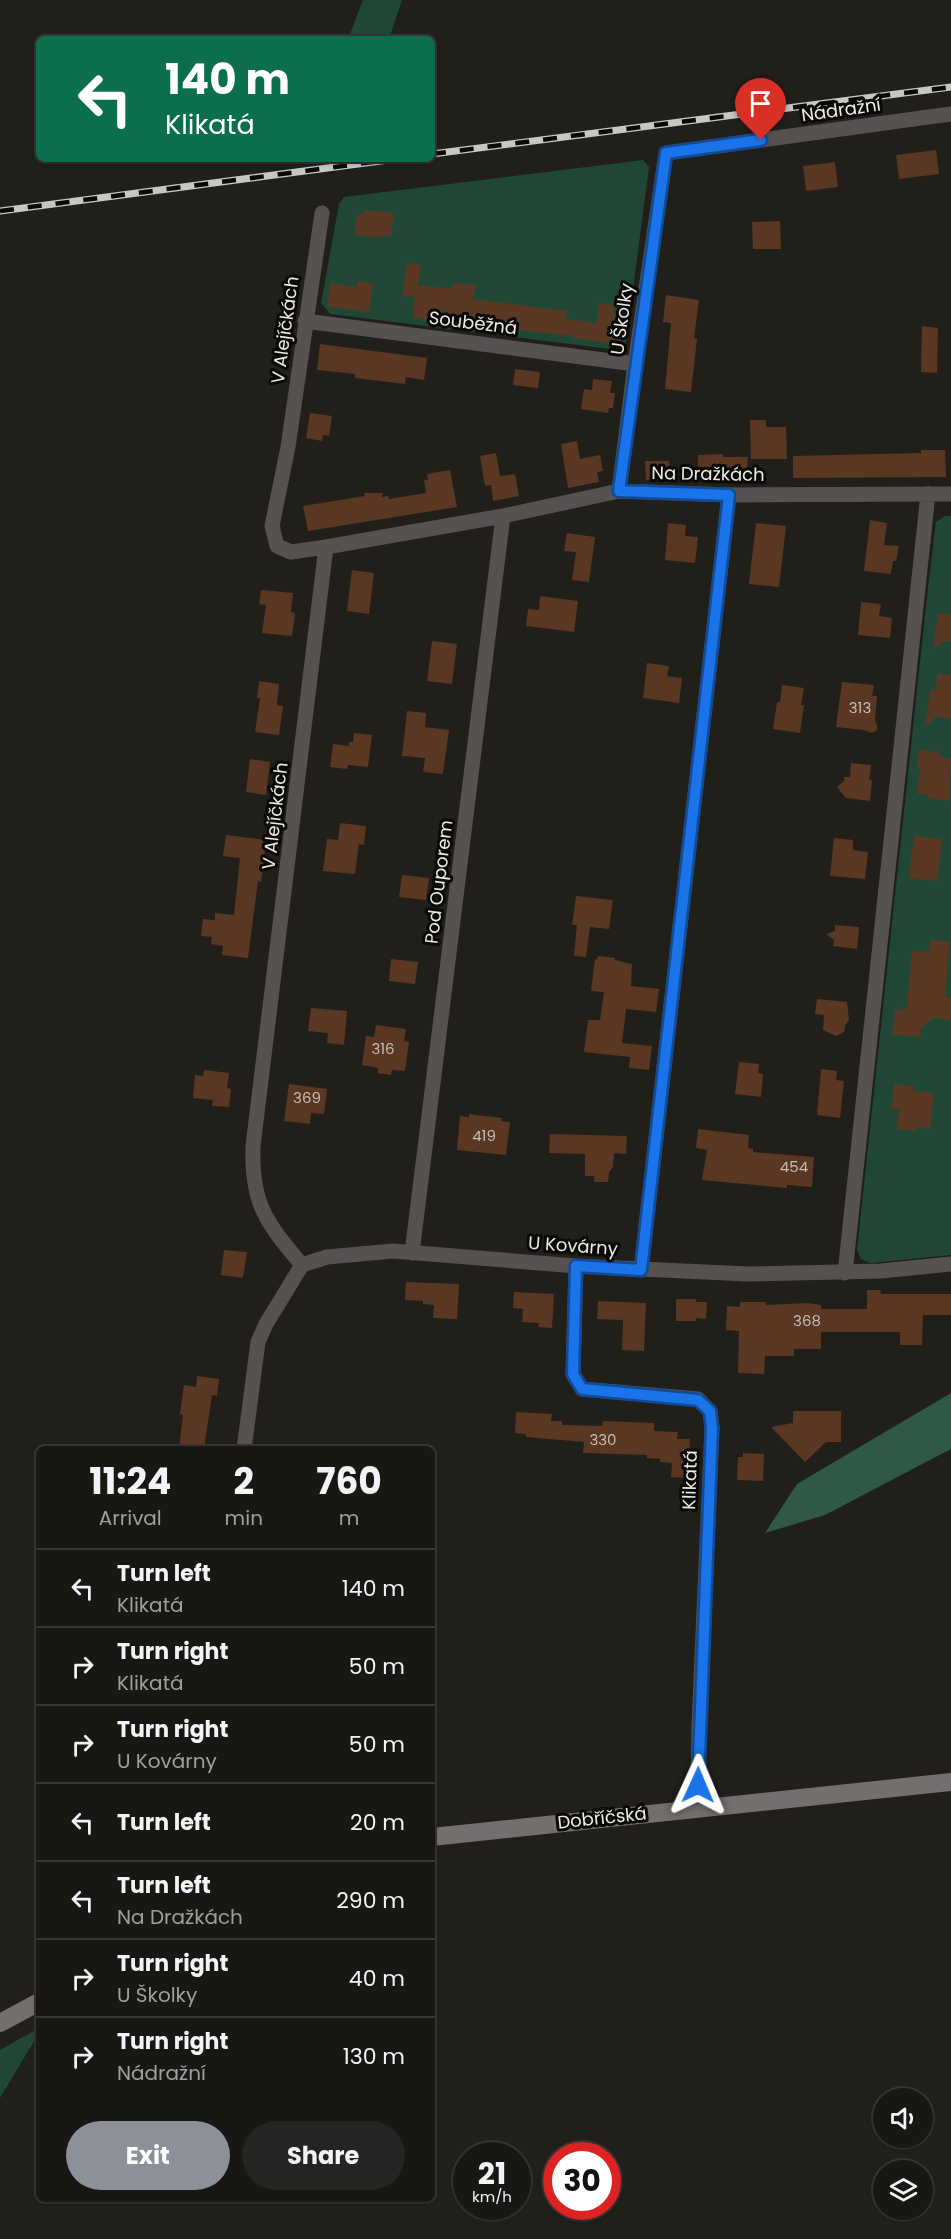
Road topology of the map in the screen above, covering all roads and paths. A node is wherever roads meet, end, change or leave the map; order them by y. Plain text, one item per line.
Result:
1 (951, 114) edge
2 (666, 153) joint
3 (322, 213) dead end
4 (305, 321) junction
5 (635, 364) junction
6 (619, 491) junction
7 (928, 494) junction
8 (951, 494) edge
9 (729, 495) junction
10 (503, 516) junction
11 (326, 547) junction
12 (412, 1253) junction
13 (302, 1264) junction
14 (951, 1264) edge
15 (576, 1266) junction
16 (641, 1270) junction
17 (845, 1273) junction
18 (244, 1446) edge
19 (951, 1782) edge
20 (700, 1808) junction
21 (435, 1837) edge
22 (36, 2004) edge
23 (0, 2023) edge

1 - 2 street, Nádražní
2 - 5 street, U Školky
3 - 4 street, V Alejíčkách
4 - 5 street, Souběžná
4 - 11 street, V Alejíčkách
5 - 6 street, U Školky
6 - 9 street, Na Dražkách
6 - 10 street, Na Dražkách
7 - 8 street, Na Dražkách
7 - 9 street, Na Dražkách
7 - 17 street
9 - 16 street
10 - 11 street, Na Dražkách
10 - 12 street, Pod Ouporem
11 - 13 street, V Alejíčkách
12 - 13 street, U Kovárny
12 - 15 street, U Kovárny
13 - 18 street
14 - 17 street, U Kovárny
15 - 16 street, U Kovárny
15 - 20 street, Klikatá
16 - 17 street, U Kovárny
19 - 20 street, Dobříčská
20 - 21 street, Dobříčská
22 - 23 street

